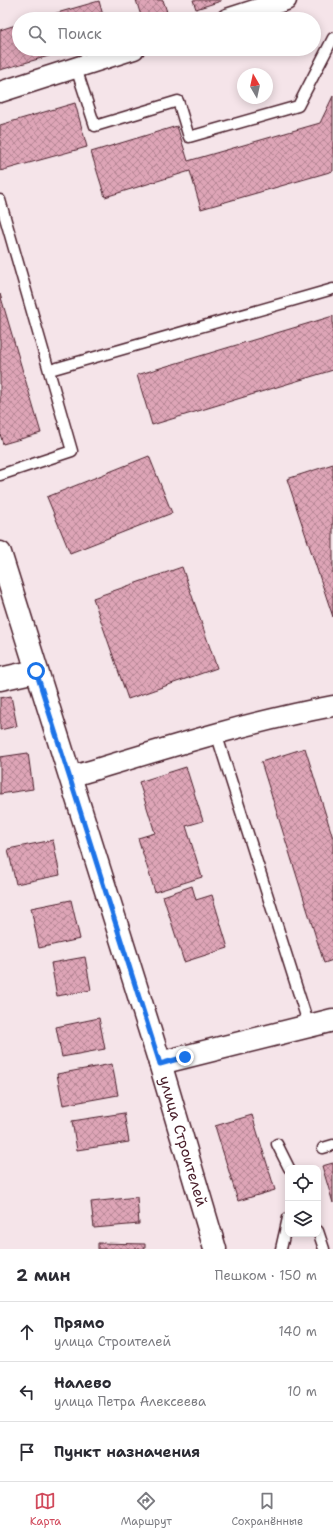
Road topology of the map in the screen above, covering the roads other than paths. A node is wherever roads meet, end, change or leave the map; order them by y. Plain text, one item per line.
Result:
1 (286, 0) edge
2 (249, 12) edge
3 (333, 38) edge
4 (113, 56) edge
5 (76, 68) junction
6 (0, 92) edge
7 (0, 200) edge
8 (333, 289) edge
9 (50, 370) junction
10 (0, 475) edge
11 (0, 553) edge
12 (36, 671) junction
13 (0, 679) edge
14 (333, 706) edge
15 (216, 733) junction
16 (70, 777) junction
17 (333, 1020) edge
18 (309, 1026) junction
19 (160, 1064) junction
20 (277, 1144) dead end
21 (288, 1165) edge
22 (285, 1231) edge
23 (320, 1237) edge
24 (215, 1249) edge
25 (281, 1249) edge
26 (324, 1249) edge

1 - 2 street
3 - 5 lane
4 - 5 street
5 - 6 street
7 - 9 lane
8 - 9 lane
9 - 10 lane
11 - 12 main road, улица Строителей
12 - 13 main road
12 - 16 main road, улица Строителей
14 - 15 street
15 - 16 street
15 - 18 lane
16 - 19 main road, улица Строителей
17 - 18 main road
18 - 19 main road
19 - 24 main road, улица Строителей
20 - 21 lane
22 - 25 lane
23 - 26 lane

